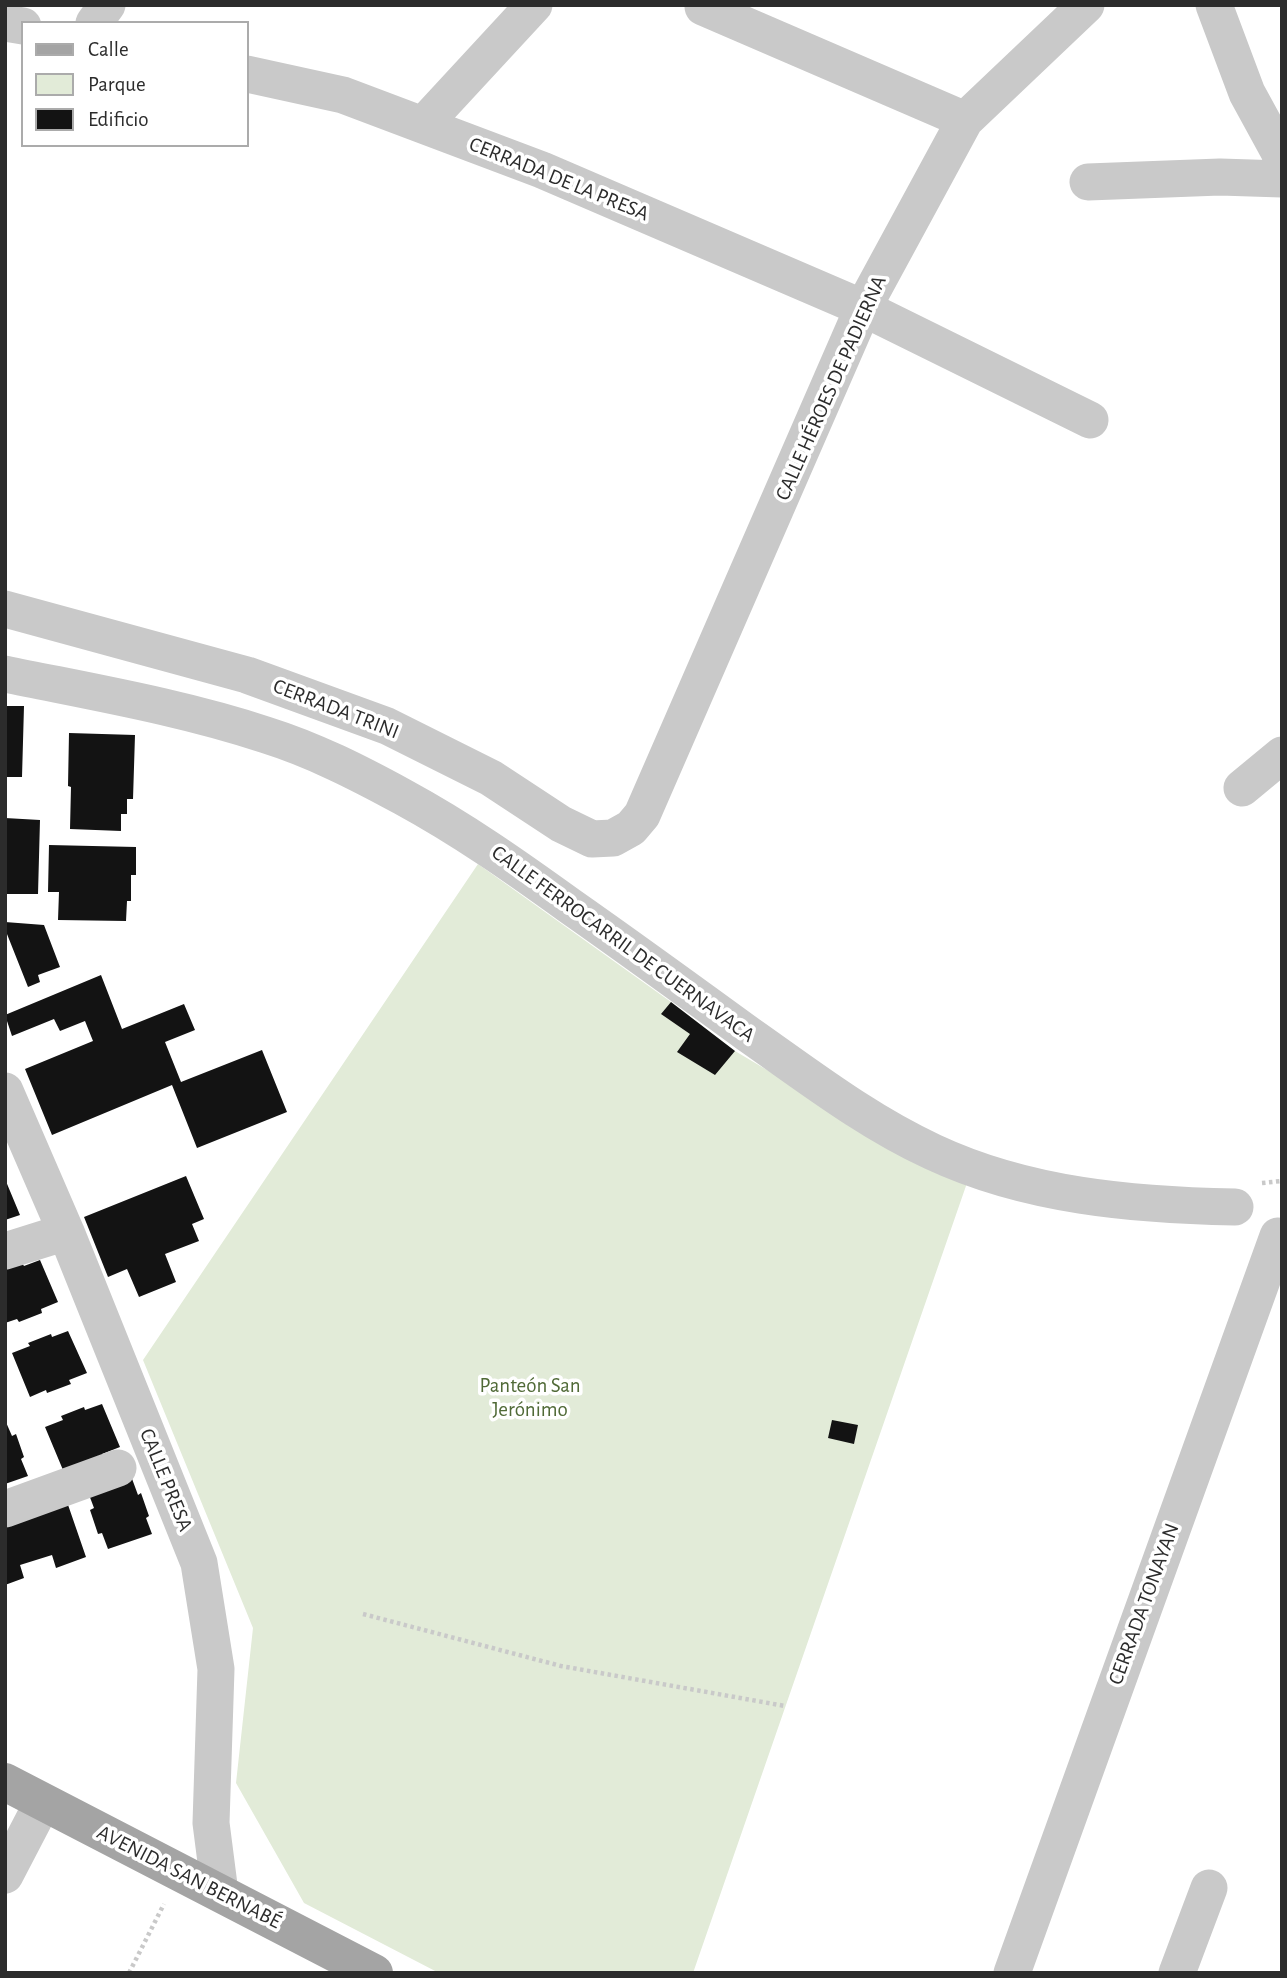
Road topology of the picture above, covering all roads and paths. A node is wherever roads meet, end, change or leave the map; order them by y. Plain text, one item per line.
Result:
1 (107, 5) edge
2 (534, 5) edge
3 (1086, 5) edge
4 (1214, 5) edge
5 (703, 7) dead end
6 (95, 21) edge
7 (248, 74) edge
8 (965, 120) junction
9 (423, 124) junction
10 (1282, 157) edge
11 (1282, 179) edge
12 (1088, 182) dead end
13 (863, 308) junction
14 (1090, 420) dead end
15 (5, 609) edge
16 (5, 674) edge
17 (1282, 755) edge
18 (1242, 788) dead end
19 (642, 816) joint
20 (5, 1091) edge
21 (1235, 1207) dead end
22 (66, 1232) junction
23 (1278, 1236) dead end
24 (5, 1251) edge
25 (118, 1468) dead end
26 (5, 1509) edge
27 (363, 1614) dead end
28 (785, 1706) dead end
29 (5, 1782) edge
30 (43, 1802) junction
31 (179, 1872) junction
32 (5, 1875) edge
33 (1209, 1888) dead end
34 (220, 1893) junction
35 (368, 1971) edge
36 (129, 1973) edge
37 (1012, 1973) edge
38 (1177, 1973) edge

1 - 6 street
2 - 9 street
3 - 8 street, CALLE HÉROES DE PADIERNA
4 - 10 street
5 - 8 street
7 - 9 street, CERRADA DE LA PRESA
8 - 13 street, CALLE HÉROES DE PADIERNA
9 - 13 street, CERRADA DE LA PRESA
11 - 12 street
13 - 14 street, CERRADA DE LA PRESA
13 - 19 street, CALLE HÉROES DE PADIERNA
15 - 19 street, CERRADA TRINI
16 - 21 street, CALLE FERROCARRIL DE CUERNAVACA
17 - 18 street
20 - 22 street, CALLE PRESA
22 - 24 street
22 - 34 street, CALLE PRESA
23 - 37 street, CERRADA TONAYAN
25 - 26 street
27 - 28 path
29 - 30 main road, AVENIDA SAN BERNABÉ
30 - 31 main road, AVENIDA SAN BERNABÉ
30 - 32 street
31 - 34 main road, AVENIDA SAN BERNABÉ
31 - 36 path
33 - 38 street
34 - 35 main road, AVENIDA SAN BERNABÉ

